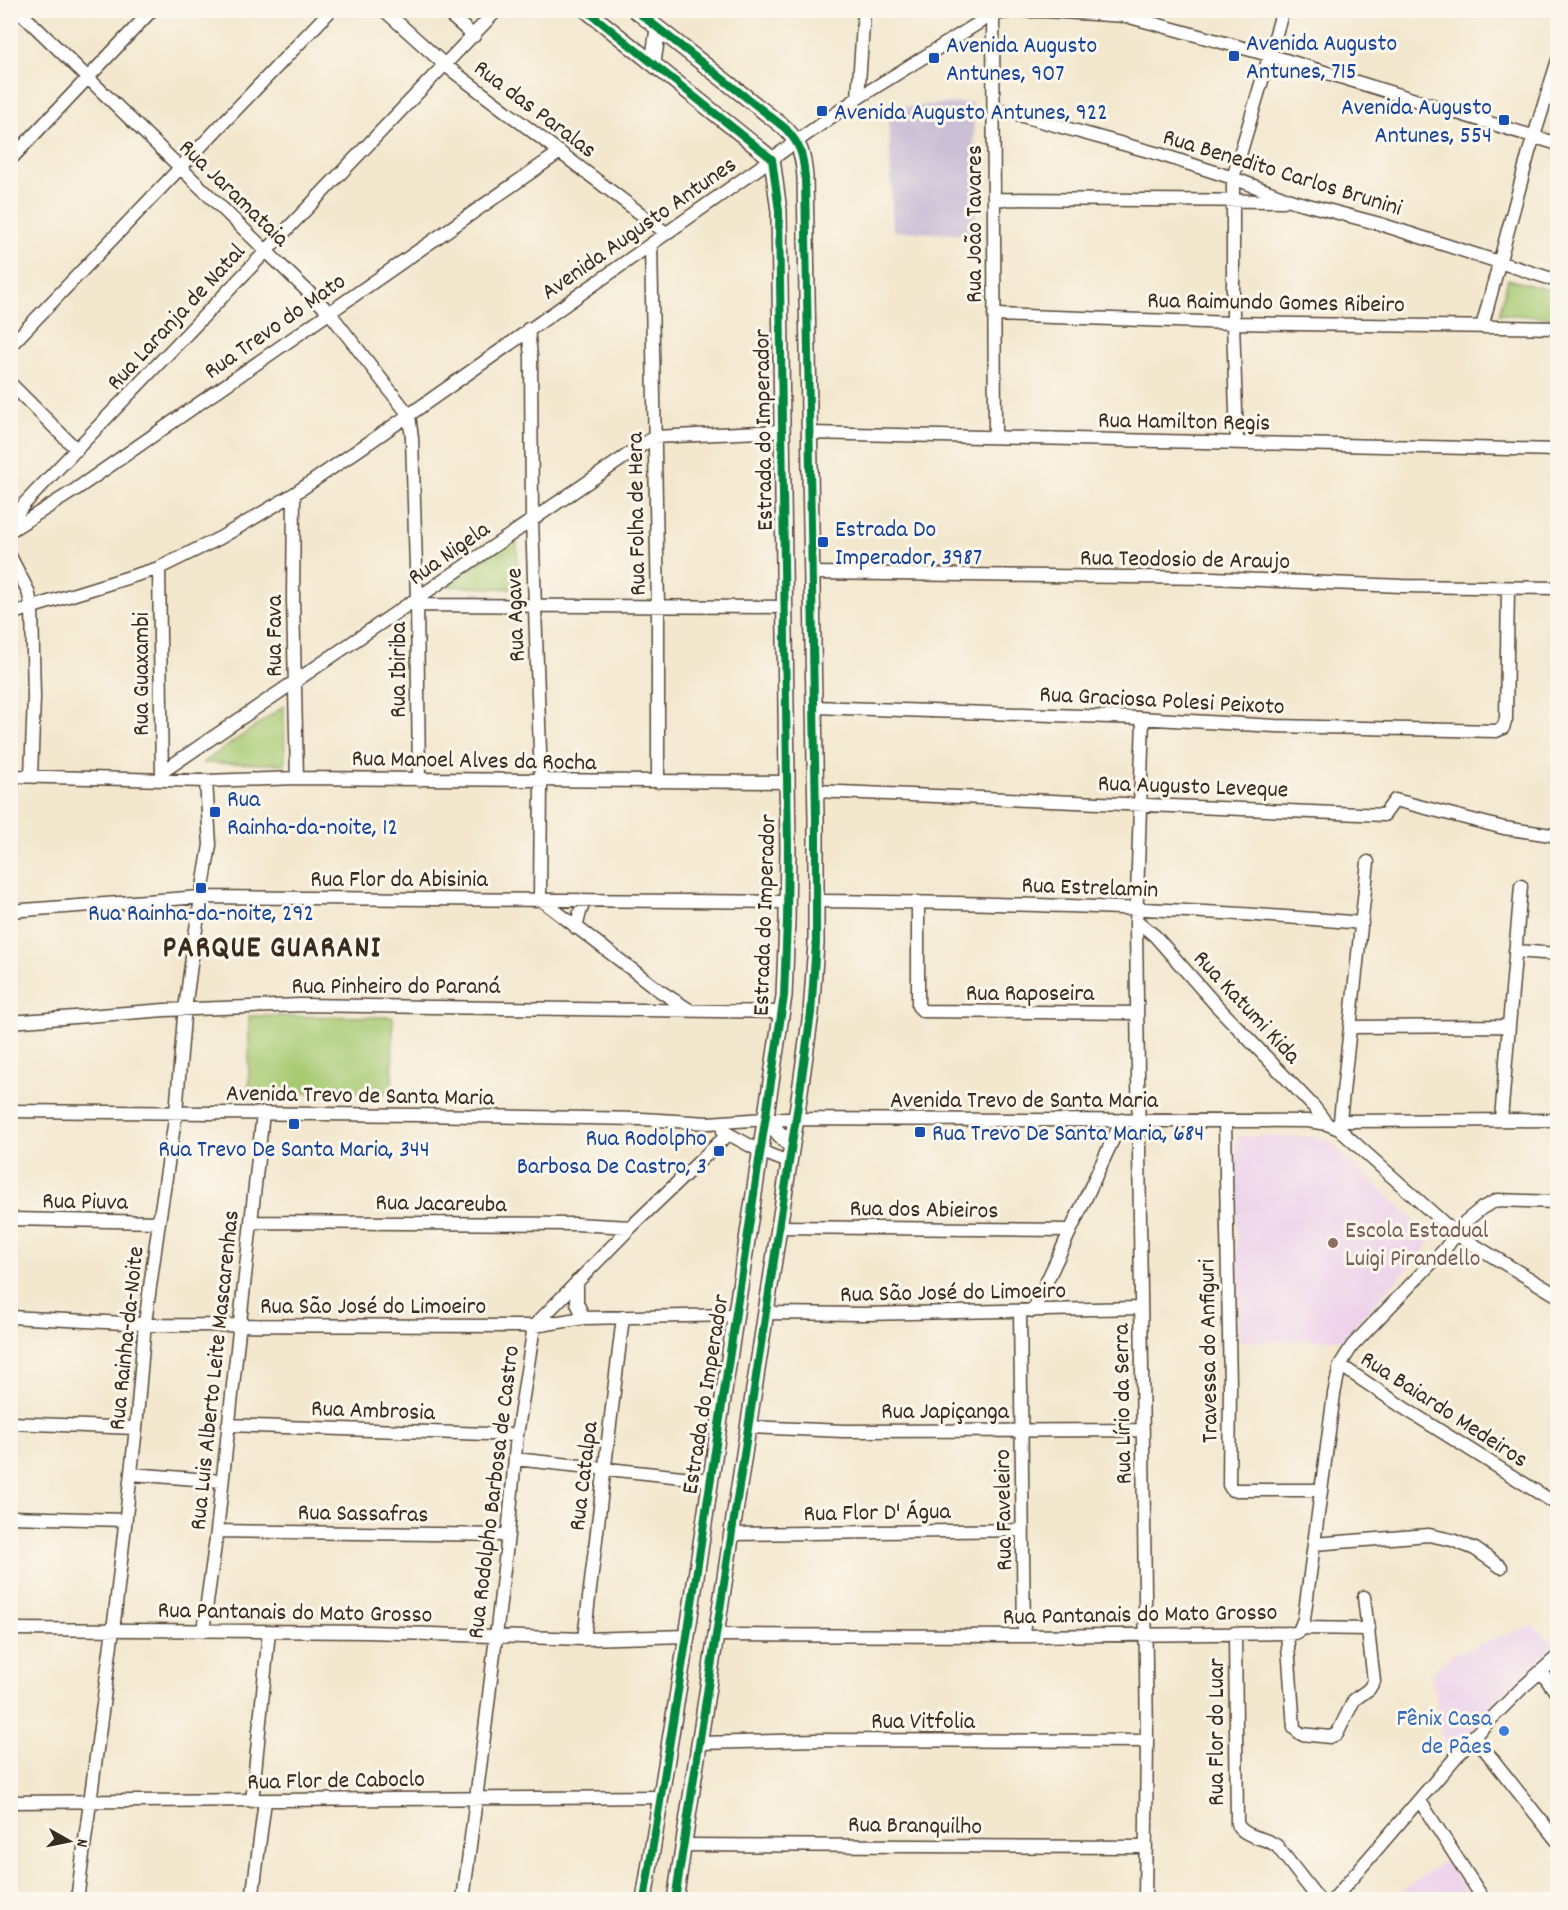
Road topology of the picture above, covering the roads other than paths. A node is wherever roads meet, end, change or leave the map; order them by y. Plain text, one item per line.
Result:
1 (18, 10) edge
2 (152, 10) edge
3 (332, 10) edge
4 (384, 10) edge
5 (444, 10) edge
6 (497, 10) edge
7 (586, 10) edge
8 (635, 10) edge
9 (864, 10) edge
10 (1283, 10) edge
11 (993, 12) edge
12 (658, 29) junction
13 (474, 36) junction
14 (1269, 55) junction
15 (1557, 60) edge
16 (653, 62) junction
17 (445, 65) junction
18 (88, 79) junction
19 (858, 98) junction
20 (994, 108) junction
21 (1534, 137) junction
22 (798, 141) junction
23 (1557, 144) edge
24 (560, 152) junction
25 (772, 159) junction
26 (10, 160) edge
27 (180, 167) junction
28 (1233, 178) junction
29 (994, 199) junction
30 (1234, 200) junction
31 (1293, 201) junction
32 (666, 233) junction
33 (651, 244) junction
34 (266, 250) junction
35 (1500, 261) junction
36 (1557, 281) edge
37 (329, 312) junction
38 (994, 315) junction
39 (1233, 322) junction
40 (1482, 327) junction
41 (1557, 328) edge
42 (528, 329) junction
43 (10, 346) edge
44 (10, 383) edge
45 (409, 415) junction
46 (780, 431) junction
47 (810, 433) junction
48 (654, 437) junction
49 (995, 437) junction
50 (1237, 442) junction
51 (77, 450) junction
52 (1557, 450) edge
53 (294, 494) junction
54 (532, 520) junction
55 (10, 522) edge
56 (10, 531) edge
57 (10, 556) edge
58 (159, 568) junction
59 (812, 573) junction
60 (1508, 588) junction
61 (1557, 588) edge
62 (417, 602) junction
63 (535, 606) junction
64 (658, 606) junction
65 (32, 607) junction
66 (783, 607) junction
67 (10, 614) edge
68 (294, 681) junction
69 (814, 707) junction
70 (1143, 718) junction
71 (10, 776) edge
72 (31, 776) junction
73 (162, 776) junction
74 (297, 778) junction
75 (419, 780) junction
76 (206, 781) junction
77 (542, 781) junction
78 (658, 782) junction
79 (786, 782) junction
80 (815, 791) junction
81 (1141, 804) junction
82 (1557, 836) edge
83 (1368, 862) dead end
84 (1521, 886) dead end
85 (201, 897) junction
86 (540, 899) junction
87 (585, 900) junction
88 (816, 901) junction
89 (787, 902) junction
90 (918, 903) junction
91 (10, 911) edge
92 (1136, 914) junction
93 (1362, 923) junction
94 (576, 928) junction
95 (1515, 951) junction
96 (1557, 954) edge
97 (185, 1009) junction
98 (689, 1010) junction
99 (781, 1012) junction
100 (1137, 1013) junction
101 (10, 1022) edge
102 (1509, 1026) junction
103 (1350, 1028) junction
104 (10, 1112) edge
105 (177, 1113) junction
106 (263, 1113) junction
107 (765, 1119) junction
108 (795, 1119) junction
109 (1139, 1119) junction
110 (1501, 1119) junction
111 (1122, 1120) junction
112 (1557, 1120) edge
113 (1226, 1121) junction
114 (708, 1123) junction
115 (1327, 1124) junction
116 (1340, 1125) junction
117 (728, 1134) junction
118 (791, 1146) junction
119 (760, 1151) junction
120 (788, 1162) junction
121 (1557, 1202) edge
122 (10, 1219) edge
123 (159, 1222) junction
124 (251, 1222) junction
125 (631, 1227) junction
126 (778, 1227) junction
127 (1069, 1230) junction
128 (1456, 1234) junction
129 (577, 1281) junction
130 (1557, 1296) edge
131 (1141, 1308) junction
132 (1020, 1311) junction
133 (1033, 1311) junction
134 (765, 1312) junction
135 (736, 1315) junction
136 (10, 1317) edge
137 (623, 1317) junction
138 (584, 1318) junction
139 (145, 1323) junction
140 (240, 1326) junction
141 (534, 1326) junction
142 (1340, 1365) junction
143 (10, 1423) edge
144 (228, 1425) junction
145 (748, 1427) junction
146 (136, 1428) junction
147 (1022, 1430) junction
148 (1143, 1430) junction
149 (517, 1435) junction
150 (515, 1459) junction
151 (604, 1469) junction
152 (131, 1474) junction
153 (711, 1480) junction
154 (222, 1481) junction
155 (1320, 1490) junction
156 (1557, 1505) edge
157 (10, 1517) edge
158 (125, 1520) junction
159 (1023, 1530) junction
160 (217, 1531) junction
161 (731, 1534) junction
162 (508, 1535) junction
163 (1314, 1544) junction
164 (1501, 1567) dead end
165 (1364, 1597) dead end
166 (1301, 1628) junction
167 (10, 1629) edge
168 (1369, 1629) junction
169 (112, 1630) junction
170 (203, 1631) junction
171 (269, 1632) junction
172 (1145, 1633) junction
173 (1235, 1633) junction
174 (1287, 1633) junction
175 (716, 1635) junction
176 (496, 1636) junction
177 (687, 1636) junction
178 (1024, 1636) junction
179 (584, 1639) junction
180 (1557, 1656) edge
181 (1541, 1672) junction
182 (1557, 1695) edge
183 (1474, 1736) junction
184 (1147, 1741) junction
185 (699, 1743) junction
186 (662, 1797) junction
187 (476, 1798) junction
188 (252, 1801) junction
189 (265, 1801) junction
190 (1420, 1801) junction
191 (10, 1802) edge
192 (90, 1802) junction
193 (1557, 1842) edge
194 (683, 1845) junction
195 (1146, 1847) junction
196 (77, 1899) edge
197 (252, 1899) edge
198 (463, 1899) edge
199 (644, 1899) edge
200 (675, 1899) edge
201 (1144, 1899) edge
202 (1319, 1899) edge
203 (1333, 1899) edge
204 (1484, 1899) edge

1 - 18 street, Rua Jaramataia
2 - 18 street
3 - 27 street
4 - 17 street, Rua das Paralas
5 - 13 street
6 - 13 street, Rua Laranja de Natal
7 - 16 main road
8 - 12 main road
9 - 19 street
10 - 14 street
11 - 14 street, Avenida Augusto Antunes
11 - 19 street, Avenida Augusto Antunes
11 - 20 street, Rua João Tavares
12 - 16 main road
12 - 22 main road
13 - 17 street, Rua Laranja de Natal
14 - 21 street, Avenida Augusto Antunes
14 - 28 street
15 - 21 street
16 - 25 main road
17 - 24 street, Rua das Paralas
17 - 34 street, Rua Laranja de Natal
18 - 26 street
18 - 27 street, Rua Jaramataia
19 - 22 street, Avenida Augusto Antunes
20 - 28 street, Rua Benedito Carlos Brunini
20 - 29 street, Rua João Tavares
21 - 23 street, Avenida Augusto Antunes
21 - 35 street
22 - 25 street, Avenida Augusto Antunes
22 - 47 main road, Estrada do Imperador
24 - 32 street, Rua das Paralas
24 - 37 street, Rua Trevo do Mato
25 - 32 street, Avenida Augusto Antunes
25 - 46 main road, Estrada do Imperador
27 - 34 street, Rua Jaramataia
27 - 43 street
28 - 30 street
28 - 31 street, Rua Benedito Carlos Brunini
29 - 30 street
29 - 38 street, Rua João Tavares
30 - 31 street
30 - 39 street
31 - 35 street, Rua Benedito Carlos Brunini
32 - 33 street, Avenida Augusto Antunes
33 - 42 street, Avenida Augusto Antunes
33 - 48 street, Rua Folha de Hera
34 - 37 street, Rua Jaramataia
34 - 51 street, Rua Laranja de Natal
35 - 36 street, Rua Benedito Carlos Brunini
35 - 40 street
37 - 45 street, Rua Jaramataia
37 - 56 street, Rua Trevo do Mato
38 - 39 street, Rua Raimundo Gomes Ribeiro
38 - 49 street, Rua João Tavares
39 - 40 street, Rua Raimundo Gomes Ribeiro
39 - 50 street
40 - 41 street, Rua Raimundo Gomes Ribeiro
42 - 45 street, Avenida Augusto Antunes
42 - 54 street, Rua Agave
44 - 51 street
45 - 53 street, Avenida Augusto Antunes
45 - 62 street, Rua Ibiriba
46 - 48 street
46 - 66 main road, Estrada do Imperador
47 - 49 street, Rua Hamilton Regis
47 - 59 main road, Estrada do Imperador
48 - 54 street, Rua Nigela
48 - 64 street, Rua Folha de Hera
49 - 50 street, Rua Hamilton Regis
50 - 52 street, Rua Hamilton Regis
51 - 55 street, Rua Laranja de Natal
53 - 58 street, Avenida Augusto Antunes
53 - 68 street, Rua Fava
54 - 62 street, Rua Nigela
54 - 63 street, Rua Agave
57 - 65 street
58 - 65 street, Avenida Augusto Antunes
58 - 73 street, Rua Guaxambi
59 - 60 street, Rua Teodosio de Araujo
59 - 69 main road, Estrada do Imperador
60 - 61 street, Rua Teodosio de Araujo
60 - 70 street, Rua Graciosa Polesi Peixoto
62 - 63 street
62 - 68 street, Rua Nigela
62 - 75 street, Rua Ibiriba
63 - 64 street
63 - 77 street, Rua Agave
64 - 66 street
64 - 78 street, Rua Folha de Hera
65 - 67 street, Avenida Augusto Antunes
65 - 72 street
66 - 79 main road, Estrada do Imperador
68 - 73 street, Rua Nigela
68 - 74 street, Rua Fava
69 - 70 street, Rua Graciosa Polesi Peixoto
69 - 80 main road, Estrada do Imperador
70 - 81 street, Rua Lírio da Serra
71 - 72 street, Rua Manoel Alves da Rocha
72 - 73 street, Rua Manoel Alves da Rocha
73 - 76 street, Rua Manoel Alves da Rocha
74 - 75 street, Rua Manoel Alves da Rocha
74 - 76 street, Rua Manoel Alves da Rocha
75 - 77 street, Rua Manoel Alves da Rocha
76 - 85 street, Rua Rainha-da-Noite
77 - 78 street, Rua Manoel Alves da Rocha
77 - 86 street, Rua Agave
78 - 79 street, Rua Manoel Alves da Rocha
79 - 89 main road, Estrada do Imperador
80 - 81 street, Rua Augusto Leveque
80 - 88 main road, Estrada do Imperador
81 - 82 street, Rua Augusto Leveque
81 - 92 street, Rua Lírio da Serra
83 - 93 street
84 - 95 street
85 - 86 street, Rua Flor da Abisinia
85 - 91 street, Rua Flor da Abisinia
85 - 97 street, Rua Rainha-da-Noite
86 - 87 street, Rua Flor da Abisinia
86 - 94 street
87 - 89 street, Rua Flor da Abisinia
87 - 94 street
88 - 90 street, Rua Estrelamin
88 - 108 main road, Estrada do Imperador
89 - 99 main road, Estrada do Imperador
90 - 92 street, Rua Estrelamin
90 - 100 street, Rua Raposeira
92 - 93 street, Rua Estrelamin
92 - 100 street, Rua Lírio da Serra
92 - 115 street, Rua Katumi Kida
93 - 103 street
94 - 98 street
95 - 96 street
95 - 102 street
97 - 98 street, Rua Pinheiro do Paraná
97 - 101 street, Rua Pinheiro do Paraná
97 - 105 street, Rua Rainha-da-Noite
98 - 99 street, Rua Pinheiro do Paraná
99 - 107 main road, Estrada do Imperador
100 - 109 street, Rua Lírio da Serra
102 - 103 street
102 - 110 street
103 - 116 street
104 - 105 street, Avenida Trevo de Santa Maria
105 - 106 street, Avenida Trevo de Santa Maria
105 - 123 street, Rua Rainha-da-Noite
106 - 114 street, Avenida Trevo de Santa Maria
106 - 124 street, Rua Luis Alberto Leite Mascarenhas
107 - 108 street, Avenida Trevo de Santa Maria
107 - 114 street, Avenida Trevo de Santa Maria
107 - 118 main road
107 - 119 main road, Estrada do Imperador
108 - 111 street, Avenida Trevo de Santa Maria
108 - 118 main road, Estrada do Imperador
109 - 111 street, Avenida Trevo de Santa Maria
109 - 113 street, Avenida Trevo de Santa Maria
109 - 131 street, Rua Lírio da Serra
110 - 112 street, Avenida Trevo de Santa Maria
110 - 116 street, Avenida Trevo de Santa Maria
111 - 127 street
113 - 115 street, Avenida Trevo de Santa Maria
113 - 155 street, Travessa do Anfiguri
114 - 117 street, Avenida Trevo de Santa Maria
115 - 116 street, Avenida Trevo de Santa Maria
116 - 128 street
117 - 119 street, Avenida Trevo de Santa Maria
117 - 125 street, Rua Rodolpho Barbosa de Castro
118 - 120 main road, Estrada do Imperador
119 - 120 street, Avenida Trevo de Santa Maria
119 - 135 main road, Estrada do Imperador
120 - 126 main road, Estrada do Imperador
121 - 128 street, Rua Pantanais do Mato Grosso
122 - 123 street, Rua Piuva
123 - 139 street, Rua Rainha-da-Noite
124 - 125 street, Rua Jacareuba
124 - 140 street, Rua Luis Alberto Leite Mascarenhas
125 - 129 street, Rua Rodolpho Barbosa de Castro
126 - 127 street, Rua dos Abieiros
126 - 134 main road, Estrada do Imperador
127 - 133 street
128 - 130 street
128 - 142 street, Rua Pantanais do Mato Grosso
129 - 138 street
129 - 141 street, Rua Rodolpho Barbosa de Castro
131 - 133 street, Rua São José do Limoeiro
131 - 148 street, Rua Lírio da Serra
132 - 133 street, Rua São José do Limoeiro
132 - 134 street, Rua São José do Limoeiro
132 - 147 street, Rua Faveleiro
134 - 145 main road, Estrada do Imperador
135 - 137 street, Rua São José do Limoeiro
135 - 153 main road, Estrada do Imperador
136 - 139 street, Rua São José do Limoeiro
137 - 138 street, Rua São José do Limoeiro
137 - 151 street, Rua Catalpa
138 - 141 street, Rua São José do Limoeiro
139 - 140 street, Rua São José do Limoeiro
139 - 146 street, Rua Rainha-da-Noite
140 - 141 street, Rua São José do Limoeiro
140 - 144 street, Rua Luis Alberto Leite Mascarenhas
141 - 149 street, Rua Rodolpho Barbosa de Castro
142 - 155 street, Rua Pantanais do Mato Grosso
142 - 156 street, Rua Baiardo Medeiros
143 - 146 street
144 - 149 street, Rua Ambrosia
144 - 154 street, Rua Luis Alberto Leite Mascarenhas
145 - 147 street, Rua Japiçanga
145 - 161 main road, Estrada do Imperador
146 - 152 street, Rua Rainha-da-Noite
147 - 148 street, Rua Japiçanga
147 - 159 street, Rua Faveleiro
148 - 172 street, Rua Lírio da Serra
149 - 150 street, Rua Rodolpho Barbosa de Castro
150 - 151 street
150 - 162 street, Rua Rodolpho Barbosa de Castro
151 - 153 street
151 - 179 street, Rua Catalpa
152 - 154 street
152 - 158 street, Rua Rainha-da-Noite
153 - 177 main road, Estrada do Imperador
154 - 160 street, Rua Luis Alberto Leite Mascarenhas
155 - 163 street, Rua Pantanais do Mato Grosso
157 - 158 street
158 - 169 street, Rua Rainha-da-Noite
159 - 161 street, Rua Flor D' Água
159 - 178 street, Rua Faveleiro
160 - 162 street, Rua Sassafras
160 - 170 street, Rua Luis Alberto Leite Mascarenhas
161 - 175 main road, Estrada do Imperador
162 - 176 street, Rua Rodolpho Barbosa de Castro
163 - 164 street
163 - 166 street, Rua Pantanais do Mato Grosso
165 - 168 street
166 - 168 street
166 - 174 street, Rua Pantanais do Mato Grosso
167 - 169 street, Rua Pantanais do Mato Grosso
168 - 174 street
169 - 170 street, Rua Pantanais do Mato Grosso
169 - 192 street, Rua Rainha-da-Noite
170 - 171 street, Rua Pantanais do Mato Grosso
171 - 176 street, Rua Pantanais do Mato Grosso
171 - 188 street
172 - 173 street, Rua Pantanais do Mato Grosso
172 - 178 street, Rua Pantanais do Mato Grosso
172 - 184 street, Rua Lírio da Serra
173 - 174 street, Rua Pantanais do Mato Grosso
173 - 202 street, Rua Flor do Luar
175 - 178 street, Rua Pantanais do Mato Grosso
175 - 185 main road, Estrada do Imperador
176 - 179 street, Rua Pantanais do Mato Grosso
176 - 187 street, Rua Rodolpho Barbosa de Castro
177 - 179 street, Rua Pantanais do Mato Grosso
177 - 186 main road, Estrada do Imperador
180 - 181 street
181 - 182 street
181 - 183 street
183 - 190 street
183 - 193 street
184 - 185 street, Rua Vitfolia
184 - 195 street, Rua Lírio da Serra
185 - 194 main road, Estrada do Imperador
186 - 187 street, Rua Flor de Caboclo
186 - 199 main road, Estrada do Imperador
187 - 189 street, Rua Flor de Caboclo
187 - 198 street, Rua Rodolpho Barbosa de Castro
188 - 189 street, Rua Flor de Caboclo
188 - 192 street, Rua Flor de Caboclo
189 - 197 street
190 - 203 street
190 - 204 street
191 - 192 street, Rua Flor de Caboclo
192 - 196 street, Rua Rainha-da-Noite
194 - 195 street, Rua Branquilho
194 - 200 main road, Estrada do Imperador
195 - 201 street, Rua Lírio da Serra

